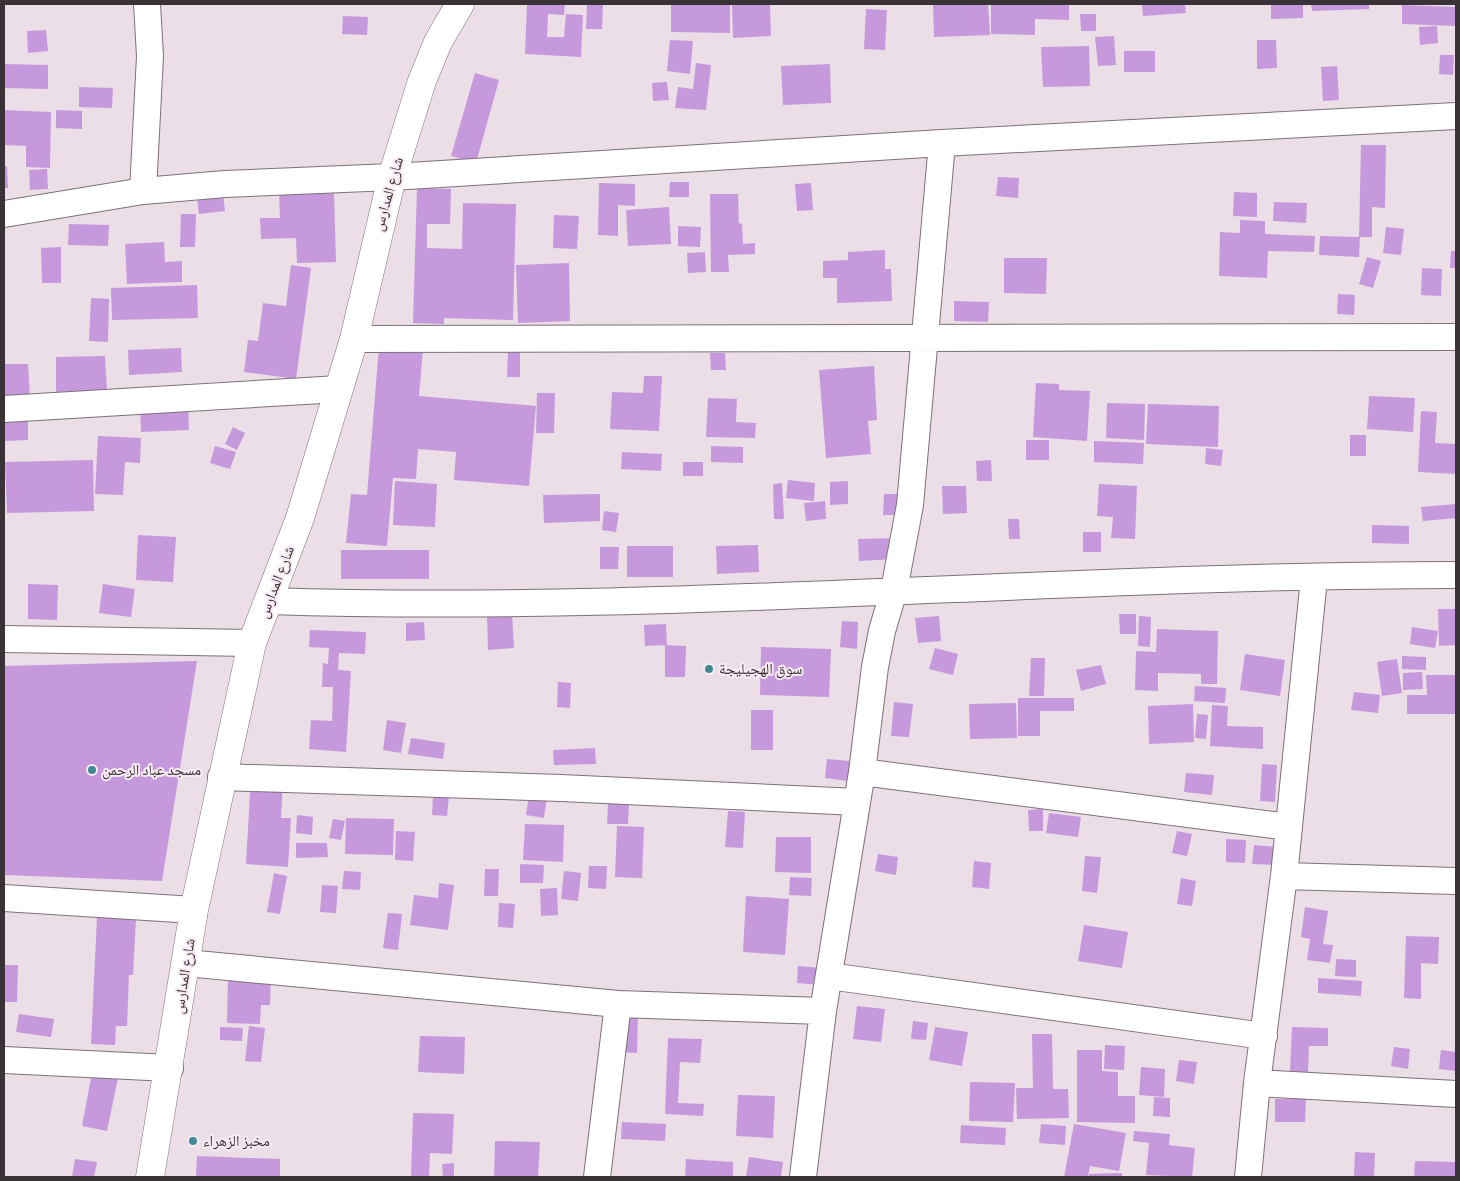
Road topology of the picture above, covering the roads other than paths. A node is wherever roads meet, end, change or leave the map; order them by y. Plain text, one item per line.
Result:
1 (147, 4) edge
2 (460, 4) edge
3 (1456, 116) edge
4 (942, 143) junction
5 (392, 178) junction
6 (144, 191) junction
7 (4, 214) edge
8 (1456, 337) edge
9 (925, 338) junction
10 (354, 339) junction
11 (339, 389) junction
12 (4, 409) edge
13 (1456, 575) edge
14 (1314, 578) junction
15 (894, 590) junction
16 (269, 601) junction
17 (4, 639) edge
18 (252, 643) junction
19 (862, 772) junction
20 (221, 777) junction
21 (857, 802) junction
22 (1289, 827) junction
23 (1284, 876) junction
24 (1456, 881) edge
25 (4, 898) edge
26 (194, 910) junction
27 (186, 963) junction
28 (829, 976) junction
29 (618, 1004) junction
30 (823, 1011) junction
31 (1264, 1036) junction
32 (4, 1060) edge
33 (170, 1068) junction
34 (1258, 1083) junction
35 (1456, 1094) edge
36 (150, 1177) edge
37 (597, 1177) edge
38 (803, 1177) edge
39 (1248, 1177) edge

1 - 6 street
2 - 5 street, شارع المدارس
3 - 4 street
4 - 5 street
4 - 9 street
5 - 6 street
5 - 10 street, شارع المدارس
6 - 7 street
8 - 9 street
9 - 10 street
9 - 15 street
10 - 11 street, شارع المدارس
11 - 12 street
11 - 16 street, شارع المدارس
13 - 14 street
14 - 15 street
14 - 22 street
15 - 16 street
15 - 19 street
16 - 18 street, شارع المدارس
17 - 18 street
18 - 20 street, شارع المدارس
19 - 21 street
19 - 22 street
20 - 21 street
20 - 26 street, شارع المدارس
21 - 28 street
22 - 23 street
23 - 24 street
23 - 31 street
25 - 26 street
26 - 27 street, شارع المدارس
27 - 29 street
27 - 33 street, شارع المدارس
28 - 30 street
28 - 31 street
29 - 30 street
29 - 37 street
30 - 38 street
31 - 34 street
32 - 33 street
33 - 36 street, شارع المدارس
34 - 35 street
34 - 39 street

